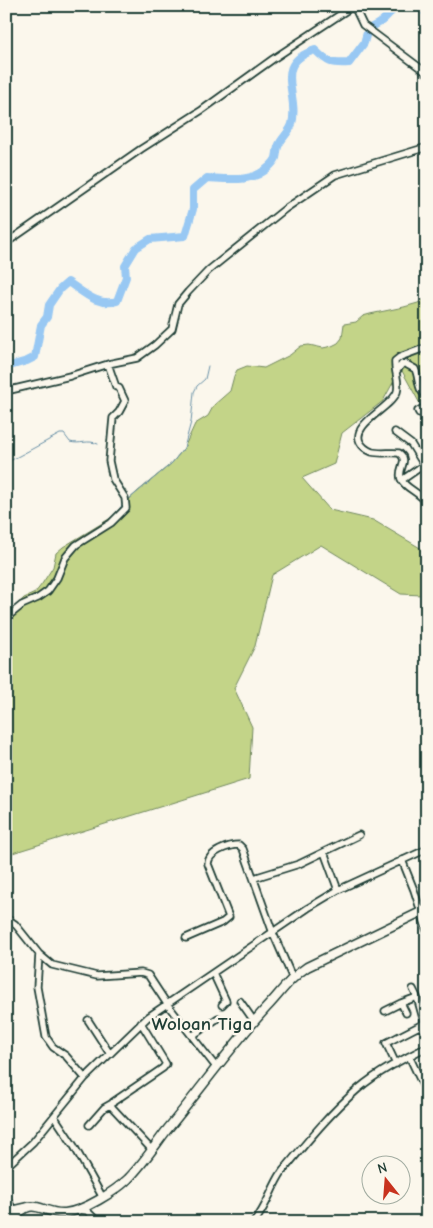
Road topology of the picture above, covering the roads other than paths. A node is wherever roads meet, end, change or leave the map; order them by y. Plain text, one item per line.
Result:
1 (354, 6) edge
2 (427, 74) edge
3 (427, 147) edge
4 (6, 243) edge
5 (427, 347) edge
6 (108, 364) junction
7 (396, 372) junction
8 (6, 391) edge
9 (427, 396) edge
10 (427, 406) edge
11 (427, 413) edge
12 (396, 432) dead end
13 (425, 464) edge
14 (402, 480) junction
15 (427, 504) edge
16 (6, 618) edge
17 (359, 835) dead end
18 (427, 850) edge
19 (324, 852) junction
20 (402, 860) junction
21 (254, 878) junction
22 (338, 890) junction
23 (424, 911) edge
24 (6, 918) edge
25 (427, 931) edge
26 (273, 933) junction
27 (186, 938) dead end
28 (39, 954) junction
29 (213, 973) junction
30 (292, 977) junction
31 (413, 990) dead end
32 (417, 997) junction
33 (240, 1001) dead end
34 (401, 1003) junction
35 (167, 1004) junction
36 (222, 1005) dead end
37 (385, 1011) dead end
38 (406, 1013) dead end
39 (218, 1018) dead end
40 (88, 1020) dead end
41 (254, 1021) junction
42 (141, 1023) junction
43 (422, 1025) junction
44 (192, 1036) junction
45 (427, 1036) edge
46 (427, 1046) edge
47 (110, 1054) junction
48 (409, 1056) junction
49 (396, 1064) junction
50 (216, 1067) junction
51 (85, 1078) junction
52 (427, 1094) edge
53 (111, 1104) junction
54 (54, 1116) junction
55 (89, 1125) dead end
56 (152, 1150) junction
57 (6, 1167) edge
58 (6, 1197) edge
59 (103, 1198) junction
60 (29, 1206) junction
61 (9, 1209) edge
62 (77, 1209) junction
63 (11, 1222) edge
64 (98, 1222) edge
65 (254, 1222) edge

1 - 2 street
1 - 4 street
3 - 6 street
5 - 7 street
6 - 8 street
6 - 16 street
7 - 9 street
7 - 14 street
10 - 11 street
12 - 13 street
13 - 14 street
14 - 15 street
17 - 19 street
18 - 20 street
19 - 21 street
19 - 22 street
20 - 22 street
20 - 23 street
21 - 26 street
21 - 27 street
22 - 26 street
23 - 25 street
23 - 30 main road
24 - 28 street
26 - 29 street
26 - 30 street
28 - 35 street
28 - 51 street
29 - 35 street
29 - 36 street
30 - 41 main road
31 - 32 street
32 - 34 street
32 - 43 street
33 - 41 street
34 - 37 street
34 - 38 street
35 - 42 street
35 - 44 street
39 - 44 street
40 - 47 street
41 - 50 main road
42 - 47 street
42 - 53 street
43 - 45 street
43 - 49 street
44 - 50 street
46 - 48 street
47 - 51 street
48 - 49 street
48 - 52 street
49 - 65 street
50 - 56 main road
51 - 54 street
53 - 55 street
53 - 56 street
54 - 57 street
54 - 59 street
56 - 59 main road
58 - 61 street
59 - 62 main road
60 - 61 street
60 - 62 main road
60 - 63 main road
62 - 64 street

